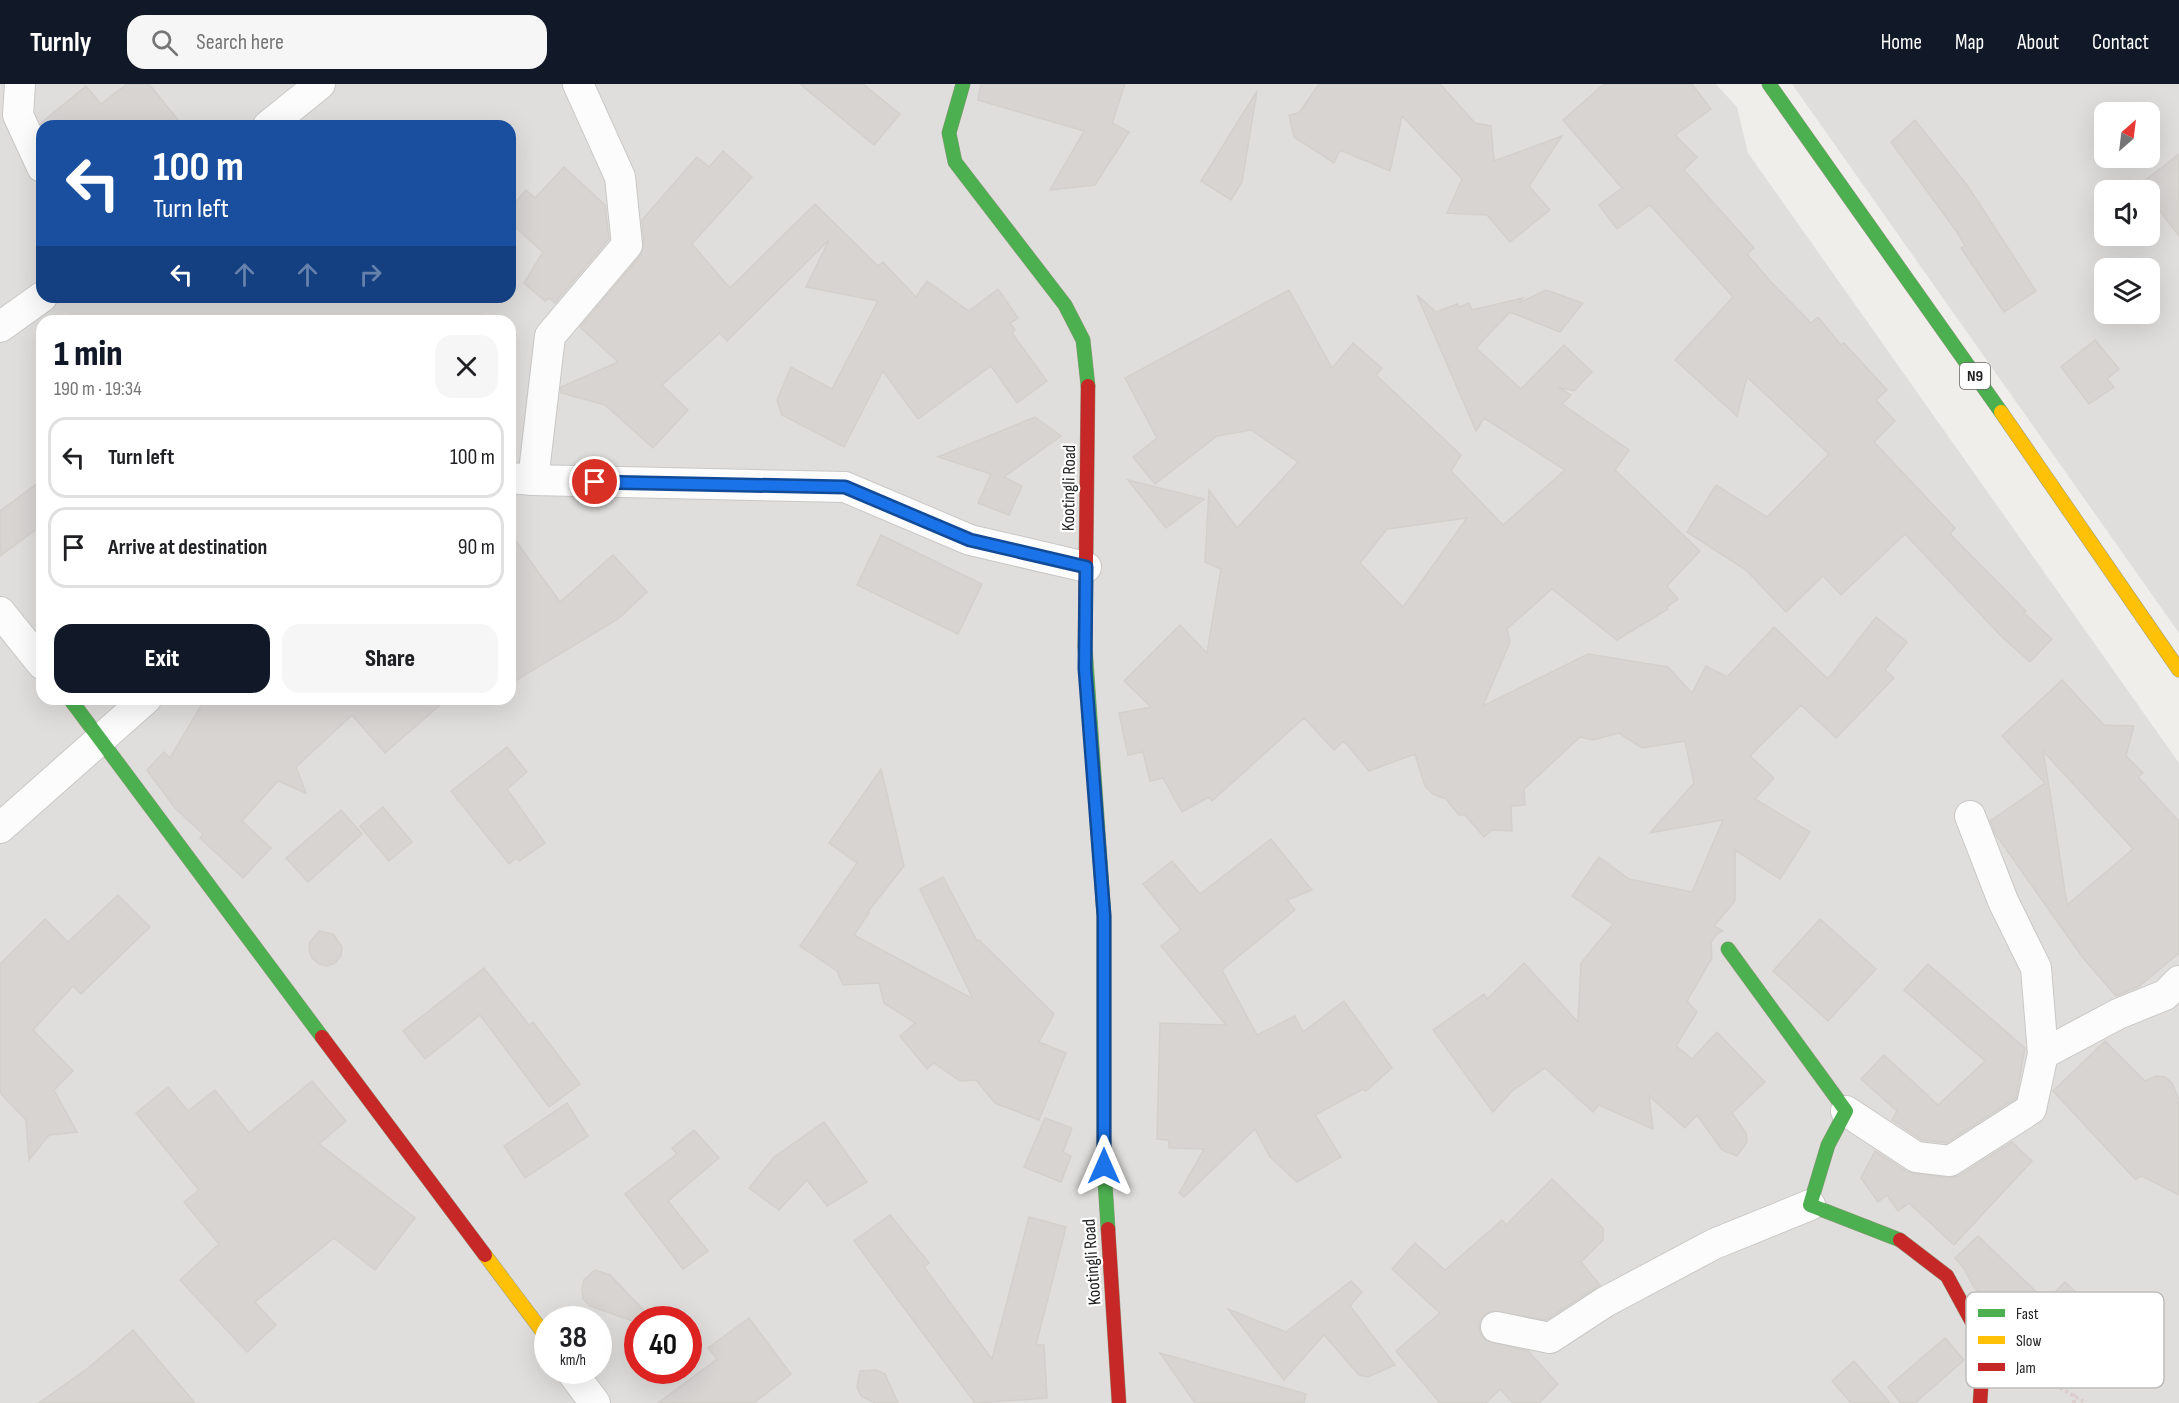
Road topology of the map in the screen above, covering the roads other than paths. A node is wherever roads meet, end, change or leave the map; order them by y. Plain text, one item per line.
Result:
1 (20, 84) edge
2 (320, 84) edge
3 (578, 84) edge
4 (963, 84) edge
5 (1769, 84) edge
6 (275, 120) edge
7 (36, 154) edge
8 (36, 301) edge
9 (0, 327) edge
10 (522, 479) edge
11 (1086, 567) junction
12 (0, 612) edge
13 (36, 657) edge
14 (2179, 670) edge
15 (75, 705) edge
16 (139, 705) edge
17 (102, 738) junction
18 (1970, 816) dead end
19 (0, 828) edge
20 (1728, 949) dead end
21 (2179, 981) edge
22 (2043, 1054) junction
23 (1846, 1111) junction
24 (1810, 1205) junction
25 (1966, 1311) edge
26 (534, 1320) edge
27 (1496, 1327) dead end
28 (581, 1384) edge
29 (1981, 1388) edge
30 (595, 1403) edge
31 (1119, 1403) edge
32 (1980, 1403) edge

1 - 7 street
2 - 6 street
3 - 10 street
4 - 11 main road, Kootingli Road
5 - 14 main road, N9
8 - 9 street
10 - 11 street
11 - 31 main road, Kootingli Road
12 - 13 street
15 - 17 main road
16 - 17 street
17 - 19 street
17 - 26 main road
18 - 22 street
20 - 23 main road
21 - 22 street
22 - 23 street
23 - 24 main road
24 - 25 main road
24 - 27 street
28 - 30 street
29 - 32 main road

